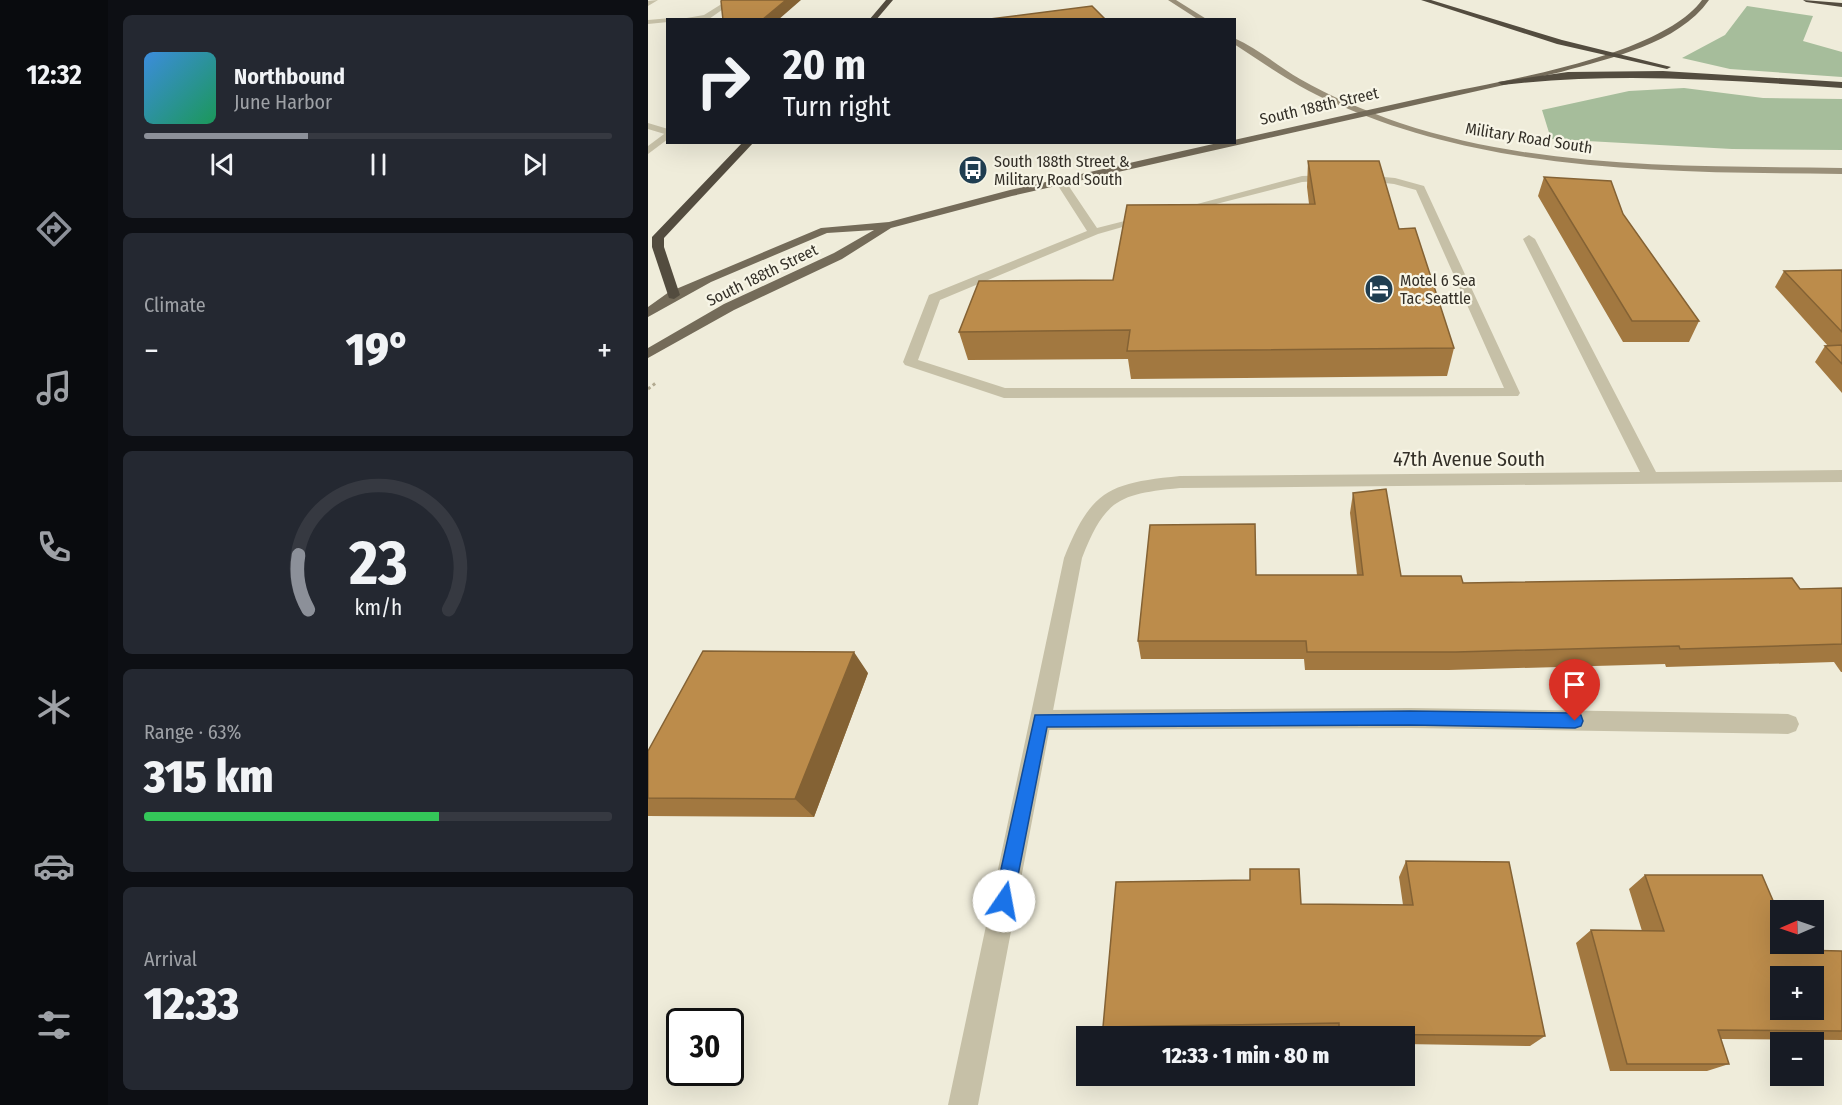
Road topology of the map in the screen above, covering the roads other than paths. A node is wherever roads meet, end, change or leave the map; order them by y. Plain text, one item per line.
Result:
1 (655, 0) edge
2 (733, 0) edge
3 (890, 0) edge
4 (1171, 0) edge
5 (1424, 0) edge
6 (1706, 0) edge
7 (1809, 0) edge
8 (648, 4) edge
9 (1842, 5) edge
10 (697, 18) edge
11 (874, 18) edge
12 (1202, 18) edge
13 (666, 20) edge
14 (648, 22) edge
15 (1236, 41) edge
16 (1610, 54) junction
17 (1740, 79) junction
18 (1502, 82) junction
19 (1842, 85) edge
20 (1363, 113) junction
21 (648, 126) edge
22 (666, 132) edge
23 (666, 135) edge
24 (1236, 142) edge
25 (747, 144) edge
26 (1227, 144) edge
27 (648, 151) edge
28 (1842, 171) edge
29 (1060, 182) junction
30 (890, 225) junction
31 (1094, 232) junction
32 (1529, 239) dead end
33 (674, 295) junction
34 (648, 313) edge
35 (648, 354) edge
36 (1842, 476) edge
37 (1651, 478) junction
38 (1041, 720) junction
39 (1788, 724) dead end
40 (963, 1105) edge

1 - 8 street
2 - 10 street
3 - 11 highway
4 - 12 main road
5 - 16 highway
6 - 16 main road, South 188th Street
7 - 9 highway
13 - 14 street
15 - 20 main road, Military Road South
16 - 17 highway
16 - 18 main road, South 188th Street
17 - 18 highway
17 - 19 highway
18 - 20 main road, South 188th Street
20 - 24 main road, South 188th Street
20 - 28 main road, Military Road South
21 - 22 street
23 - 27 street
25 - 33 highway
26 - 29 main road, South 188th Street
29 - 30 main road, South 188th Street
29 - 31 street
30 - 33 main road, South 188th Street
30 - 35 main road, South 188th Street
31 - 31 street
32 - 37 street
33 - 34 main road, South 188th Street
36 - 37 street, 47th Avenue South
37 - 38 street, 47th Avenue South
38 - 39 street
38 - 40 street

